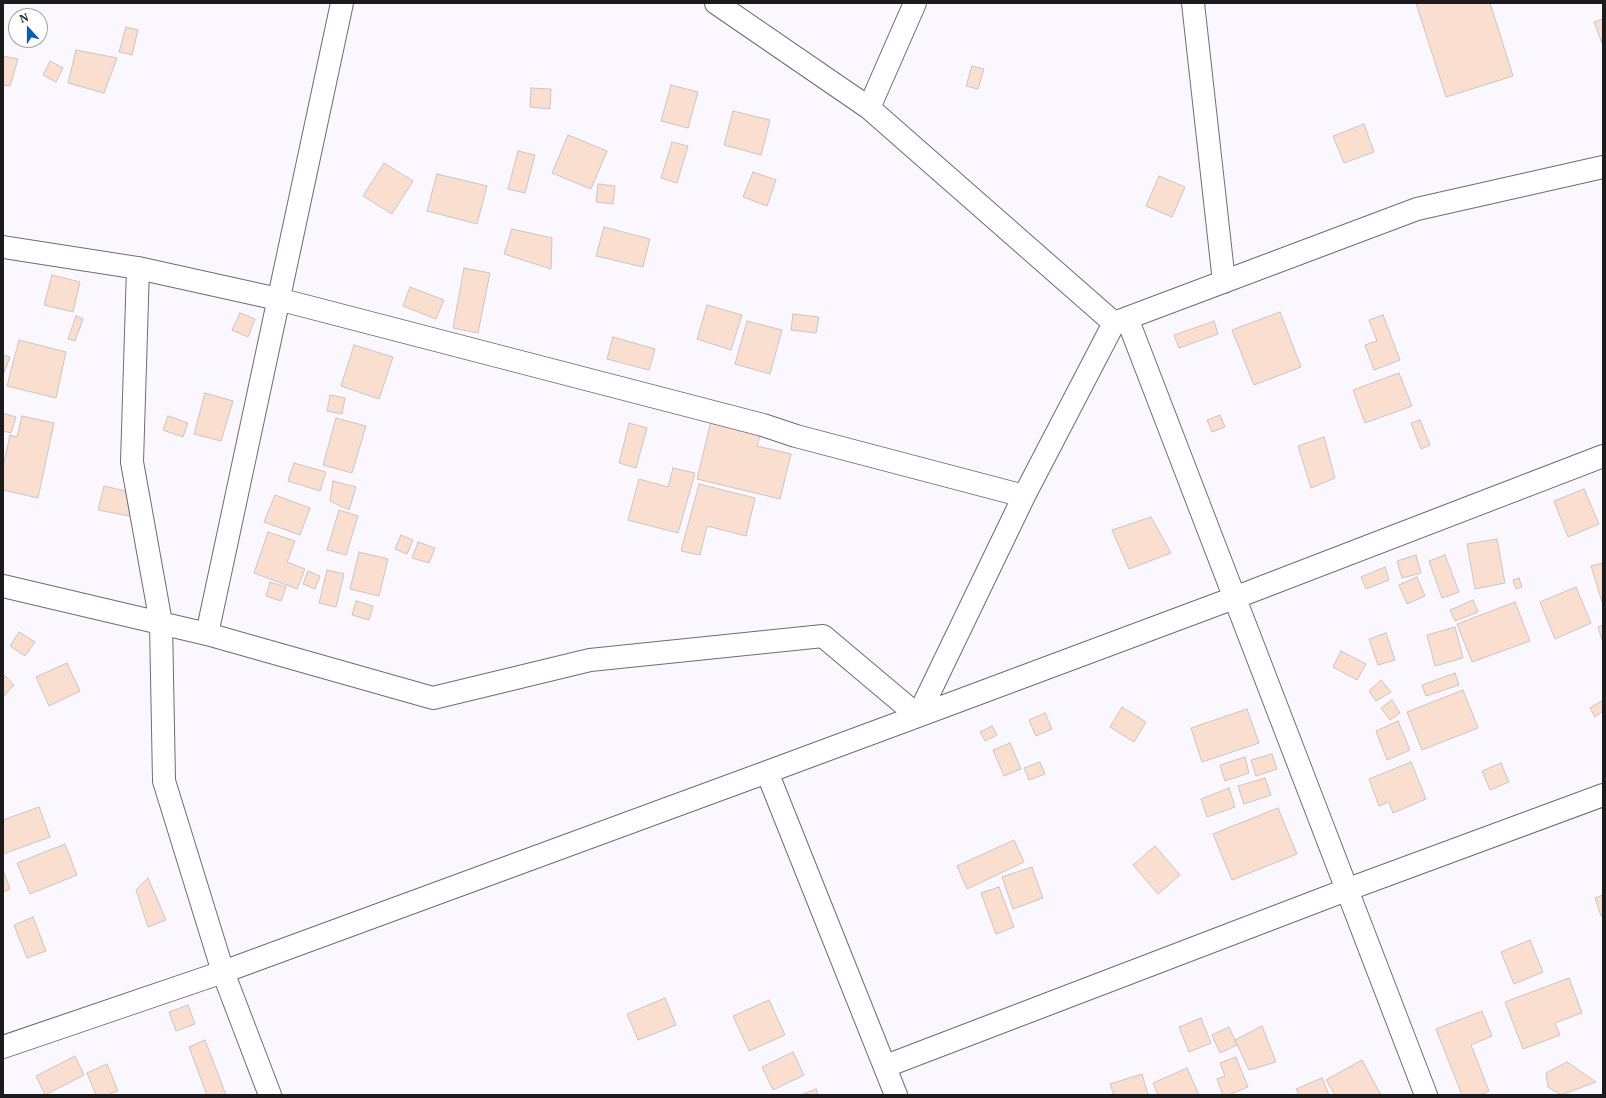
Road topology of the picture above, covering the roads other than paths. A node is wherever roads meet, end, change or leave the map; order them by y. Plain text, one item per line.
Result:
1 (342, 3) edge
2 (716, 3) edge
3 (915, 3) edge
4 (1193, 3) edge
5 (869, 108) junction
6 (1603, 167) edge
7 (3, 247) edge
8 (138, 268) junction
9 (1224, 282) junction
10 (278, 299) junction
11 (1120, 321) junction
12 (1603, 456) edge
13 (1024, 496) junction
14 (3, 586) edge
15 (1234, 598) junction
16 (161, 624) junction
17 (207, 634) junction
18 (918, 716) junction
19 (767, 772) junction
20 (1603, 795) edge
21 (1346, 890) junction
22 (223, 972) junction
23 (3, 1047) edge
24 (886, 1066) junction
25 (270, 1095) edge
26 (896, 1095) edge
27 (1426, 1095) edge

1 - 10 street
2 - 5 street
3 - 5 street
4 - 9 street
5 - 11 street
6 - 9 street
7 - 8 street
8 - 10 street
8 - 16 street
9 - 11 street
10 - 13 street
10 - 17 street
11 - 13 street
11 - 15 street
12 - 15 street
13 - 18 street
14 - 16 street
15 - 18 street
15 - 21 street
16 - 17 street
16 - 22 street
17 - 18 street
18 - 19 street
19 - 22 street
19 - 24 street
20 - 21 street
21 - 24 street
21 - 27 street
22 - 23 street
22 - 25 street
24 - 26 street

